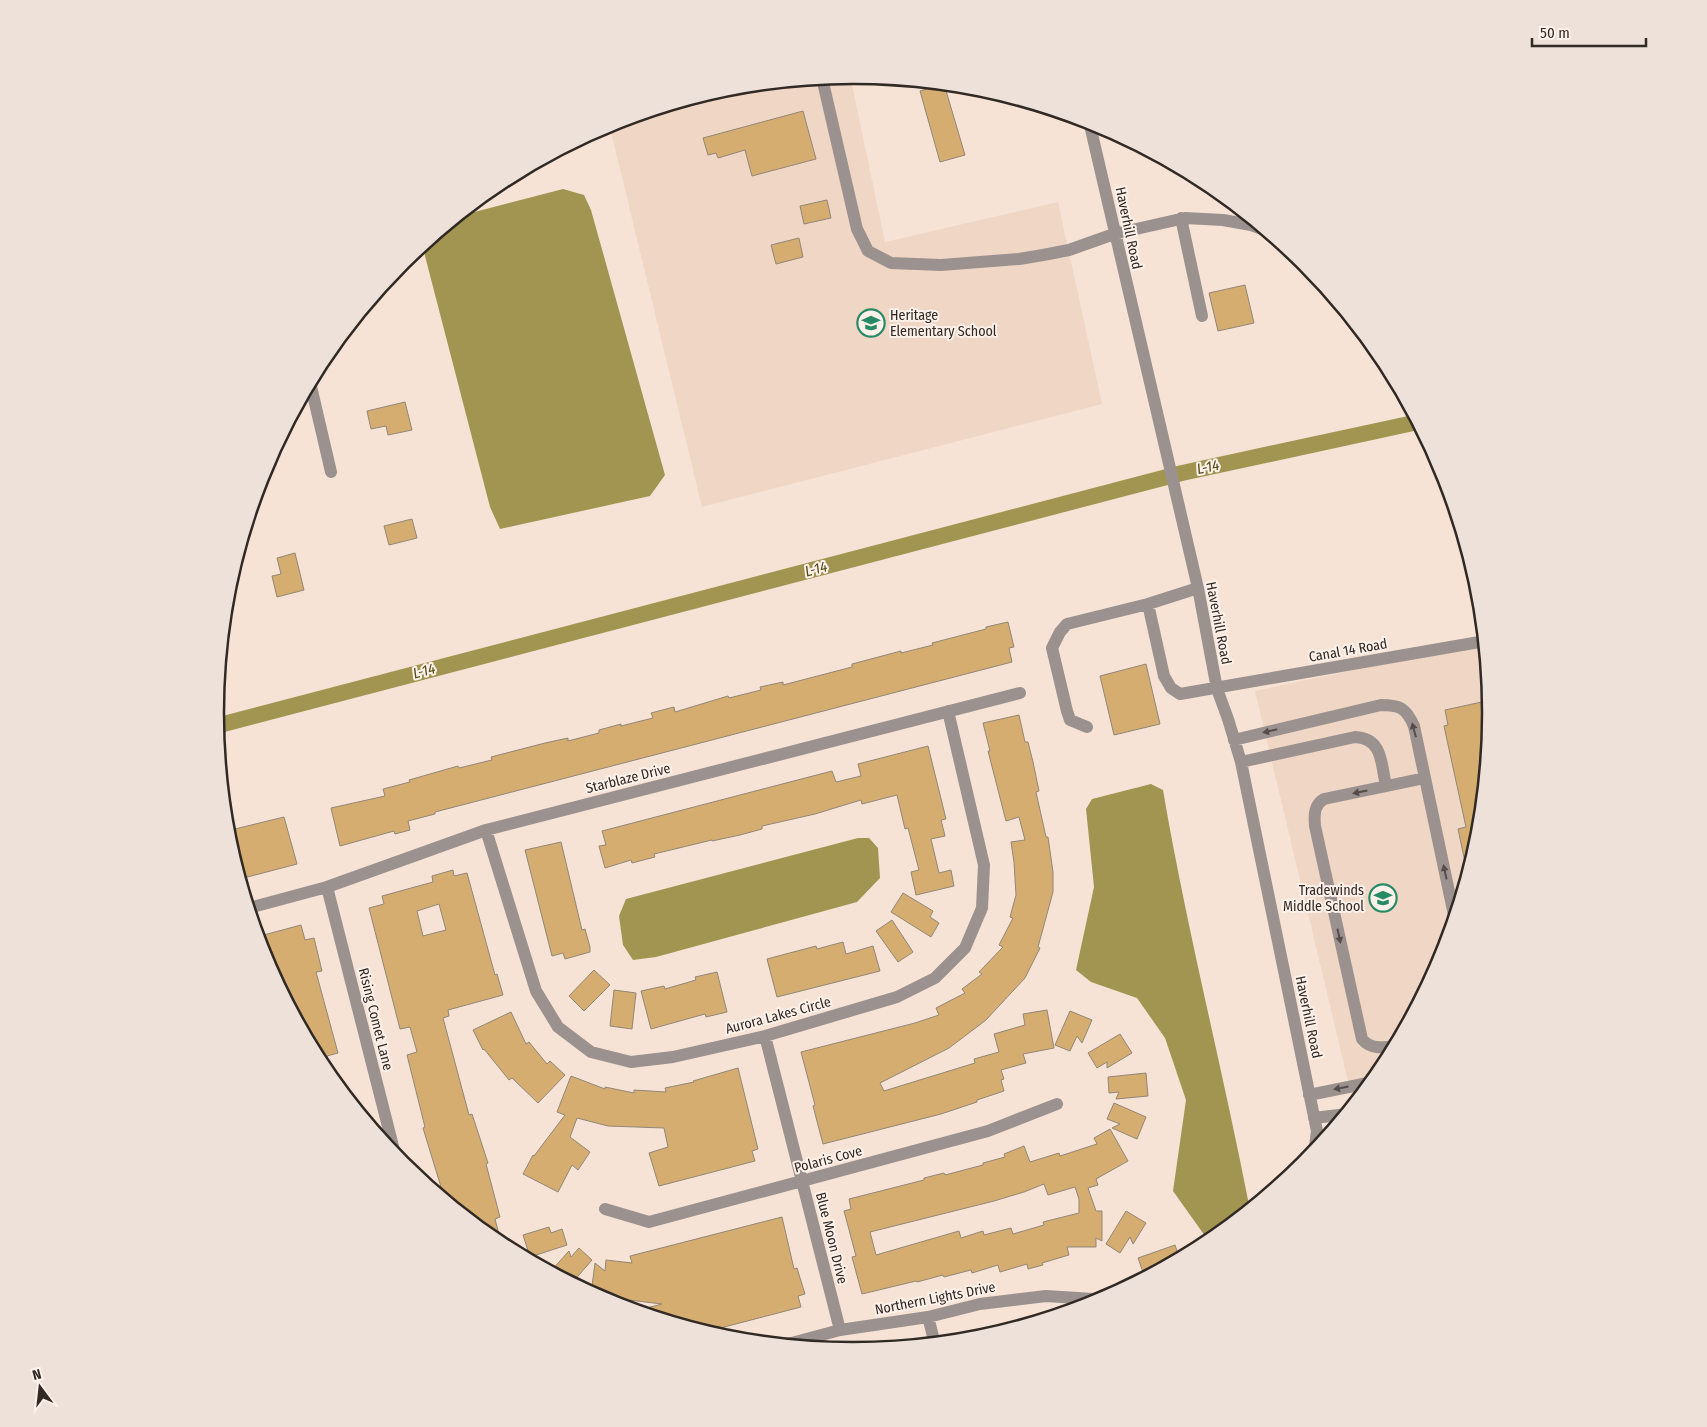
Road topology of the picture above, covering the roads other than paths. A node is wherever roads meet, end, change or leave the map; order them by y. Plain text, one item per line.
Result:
1 (824, 85) edge
2 (1091, 131) edge
3 (1181, 218) junction
4 (1250, 225) edge
5 (1114, 234) junction
6 (1202, 316) dead end
7 (312, 392) edge
8 (331, 472) dead end
9 (1198, 588) junction
10 (1148, 604) junction
11 (1479, 642) edge
12 (1216, 689) junction
13 (1020, 693) dead end
14 (948, 711) junction
15 (1087, 726) dead end
16 (1234, 740) junction
17 (1241, 762) junction
18 (1425, 778) junction
19 (1386, 786) junction
20 (486, 830) junction
21 (327, 887) junction
22 (254, 907) edge
23 (1452, 908) edge
24 (765, 1036) junction
25 (1387, 1047) edge
26 (1362, 1084) edge
27 (1309, 1095) junction
28 (1057, 1104) dead end
29 (1338, 1115) edge
30 (1314, 1118) junction
31 (1321, 1136) edge
32 (392, 1142) edge
33 (802, 1182) junction
34 (605, 1209) dead end
35 (1085, 1298) edge
36 (928, 1317) junction
37 (840, 1330) junction
38 (934, 1338) edge
39 (800, 1341) edge

1 - 5 street
2 - 5 street, Haverhill Road
3 - 4 street
3 - 5 street
3 - 6 street
5 - 9 street, Haverhill Road
7 - 8 street
9 - 10 street
9 - 12 street, Haverhill Road
10 - 12 street, Canal 14 Road
10 - 15 street
11 - 12 street, Canal 14 Road
12 - 16 street, Haverhill Road
13 - 14 street, Starblaze Drive
14 - 20 street, Starblaze Drive
14 - 24 street, Aurora Lakes Circle
16 - 17 street, Haverhill Road
18 -> 16 street
17 - 19 street
17 - 27 street, Haverhill Road
18 - 19 street
23 -> 18 street
19 -> 25 street
20 - 21 street, Starblaze Drive
20 - 24 street, Aurora Lakes Circle
21 - 22 street, Starblaze Drive
21 - 32 street, Rising Comet Lane
24 - 33 street, Blue Moon Drive
26 -> 27 street
27 - 30 street, Haverhill Road
28 - 33 street, Polaris Cove
29 - 30 street
30 - 31 street, Haverhill Road
33 - 34 street, Polaris Cove
33 - 37 street, Blue Moon Drive
35 - 36 street, Northern Lights Drive
36 - 37 street, Northern Lights Drive
36 - 38 street
37 - 39 street, Northern Lights Drive

